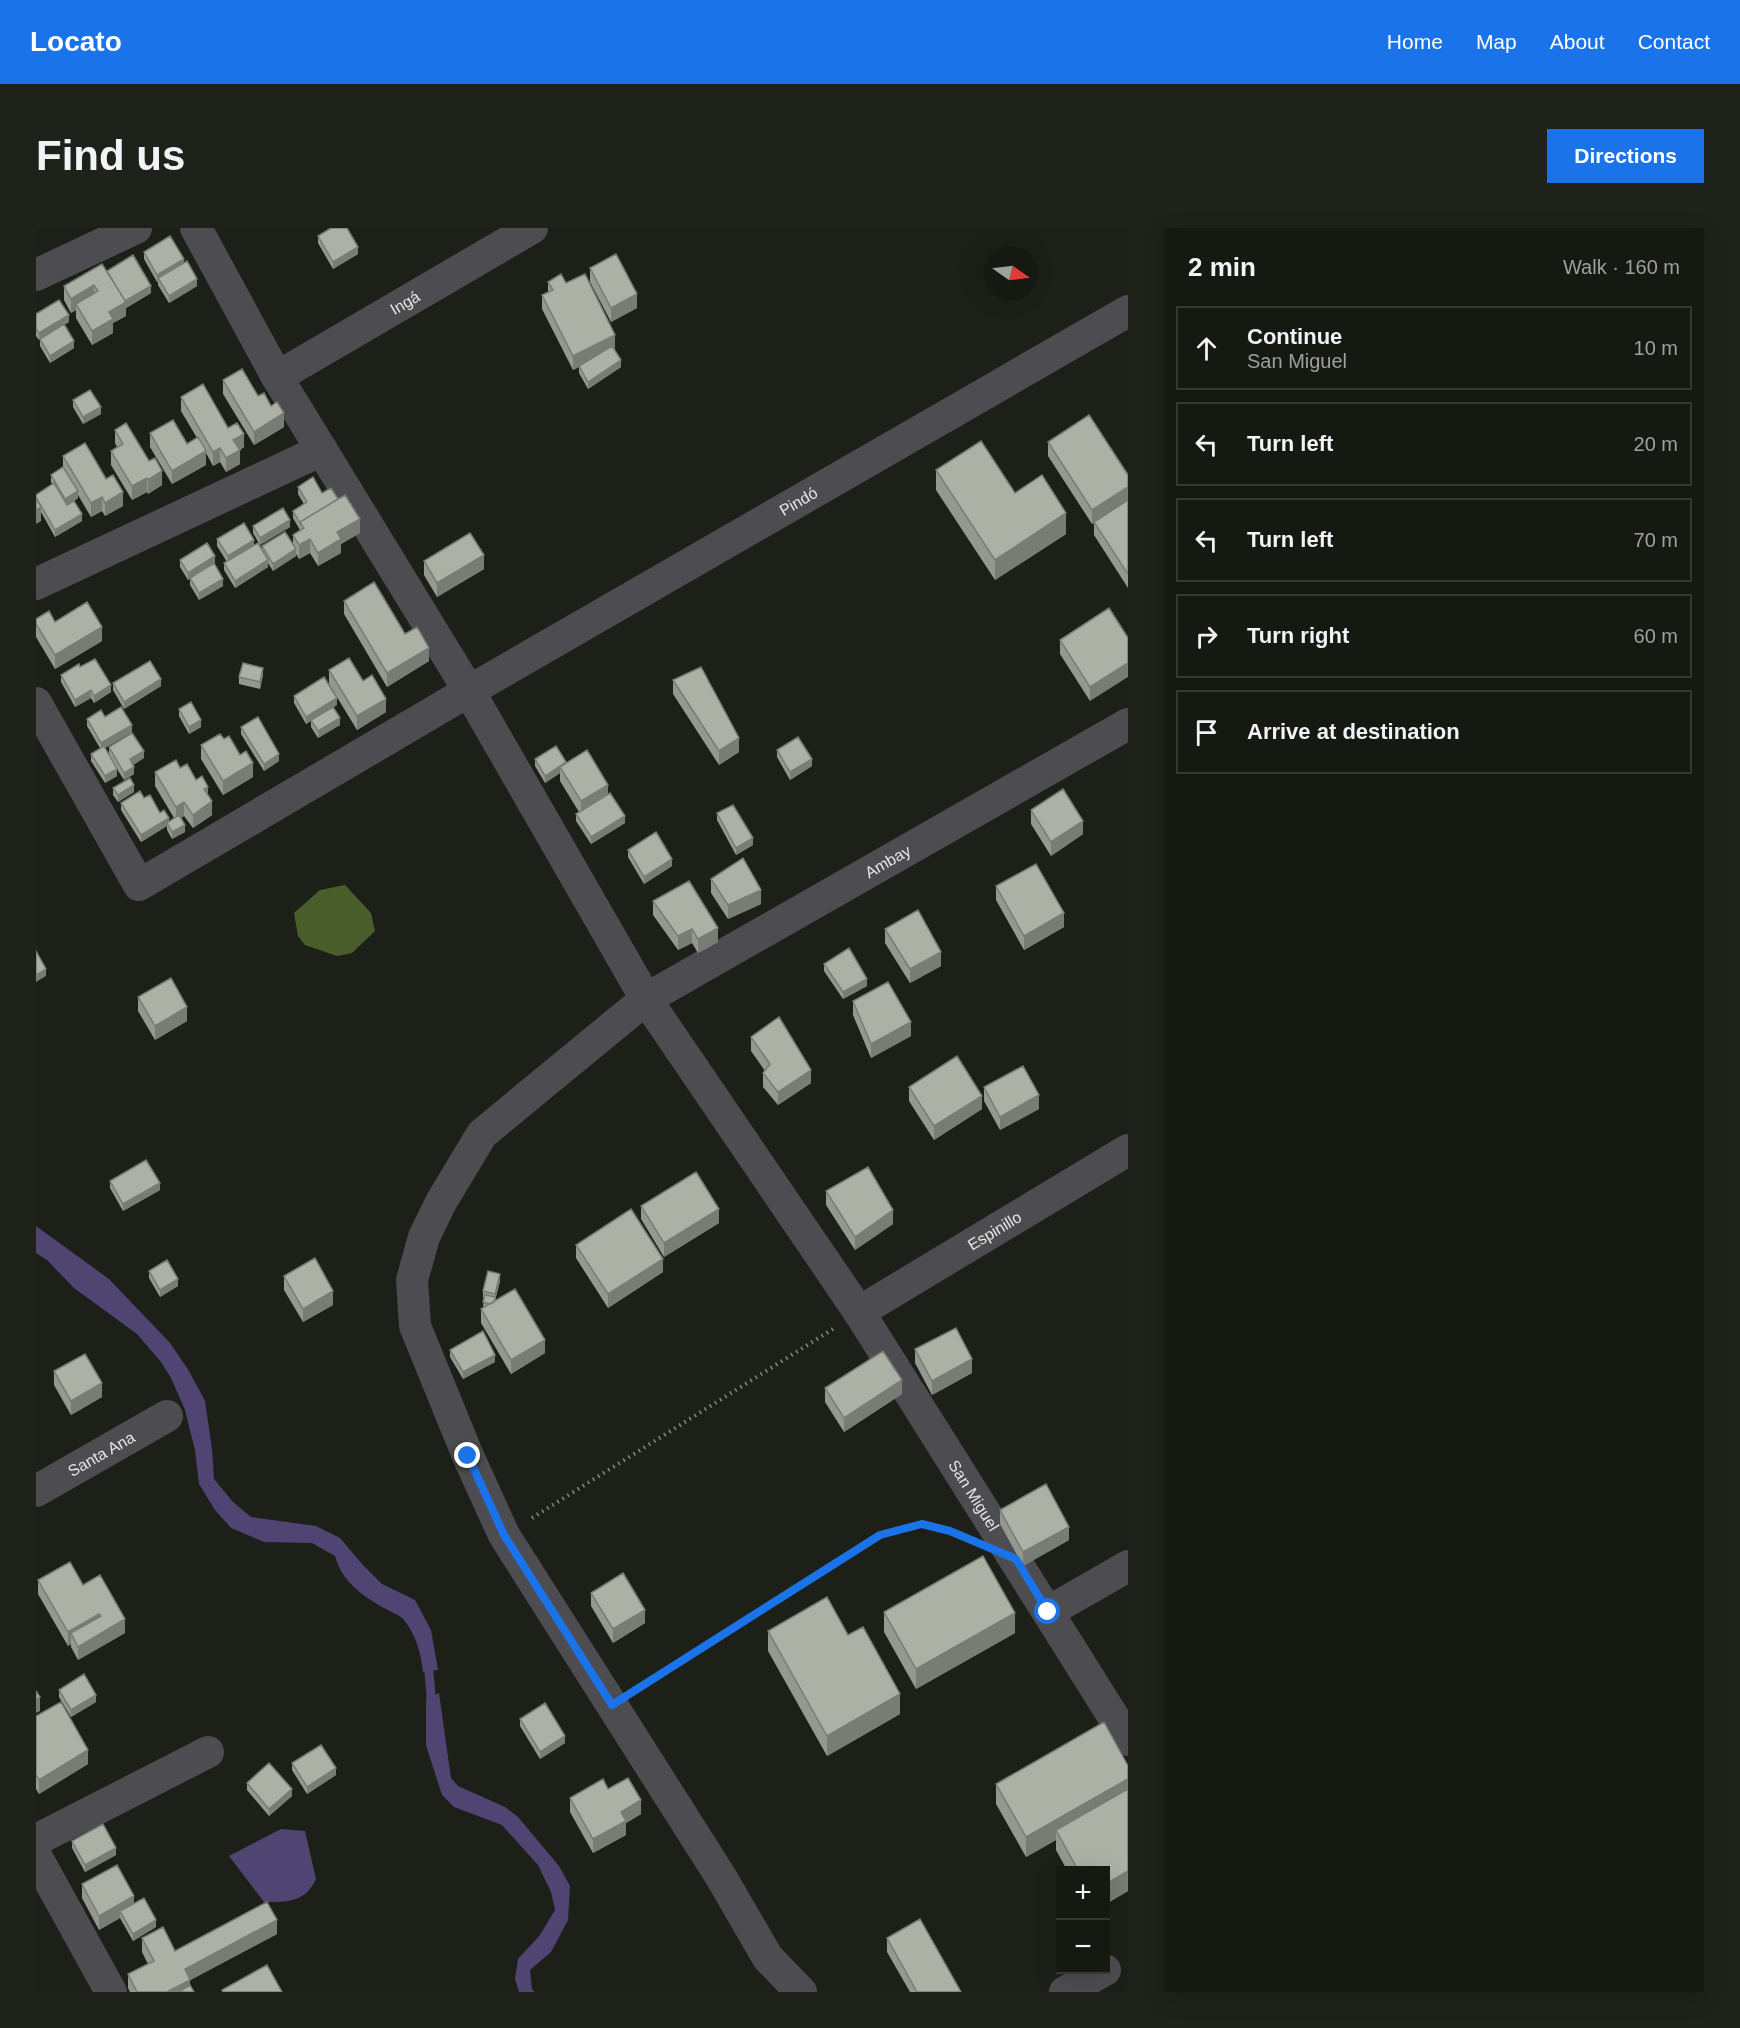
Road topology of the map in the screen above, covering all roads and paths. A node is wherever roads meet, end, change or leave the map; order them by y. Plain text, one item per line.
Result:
1 (136, 228) edge
2 (196, 228) edge
3 (532, 228) edge
4 (36, 275) edge
5 (1128, 311) edge
6 (277, 377) junction
7 (322, 450) junction
8 (36, 584) edge
9 (469, 691) junction
10 (36, 703) edge
11 (1128, 724) edge
12 (646, 999) junction
13 (1128, 1150) edge
14 (859, 1312) junction
15 (167, 1416) dead end
16 (36, 1491) edge
17 (504, 1535) junction
18 (961, 1536) dead end
19 (1128, 1566) edge
20 (1048, 1612) junction
21 (612, 1705) junction
22 (1128, 1740) edge
23 (208, 1752) dead end
24 (36, 1840) edge
25 (36, 1856) edge
26 (1128, 1956) edge
27 (1110, 1966) edge
28 (1096, 1974) edge
29 (111, 1992) edge
30 (801, 1992) edge
31 (1065, 1992) edge

1 - 4 street
2 - 6 street, San Miguel
3 - 6 street, Ingá
5 - 9 street, Pindó
6 - 7 street, San Miguel
7 - 8 street
7 - 9 street, San Miguel
9 - 10 street, Pindó
9 - 12 street, San Miguel
11 - 12 street, Ambay
12 - 14 street, San Miguel
12 - 17 street, Ambay
13 - 14 street, Espinillo
14 - 17 path
14 - 20 street, San Miguel
15 - 16 street, Santa Ana
17 - 21 street, Ambay
18 - 21 path
19 - 20 street
20 - 22 street, San Miguel
21 - 30 street, Ambay
23 - 24 street
25 - 29 street
26 - 27 street
28 - 31 street

